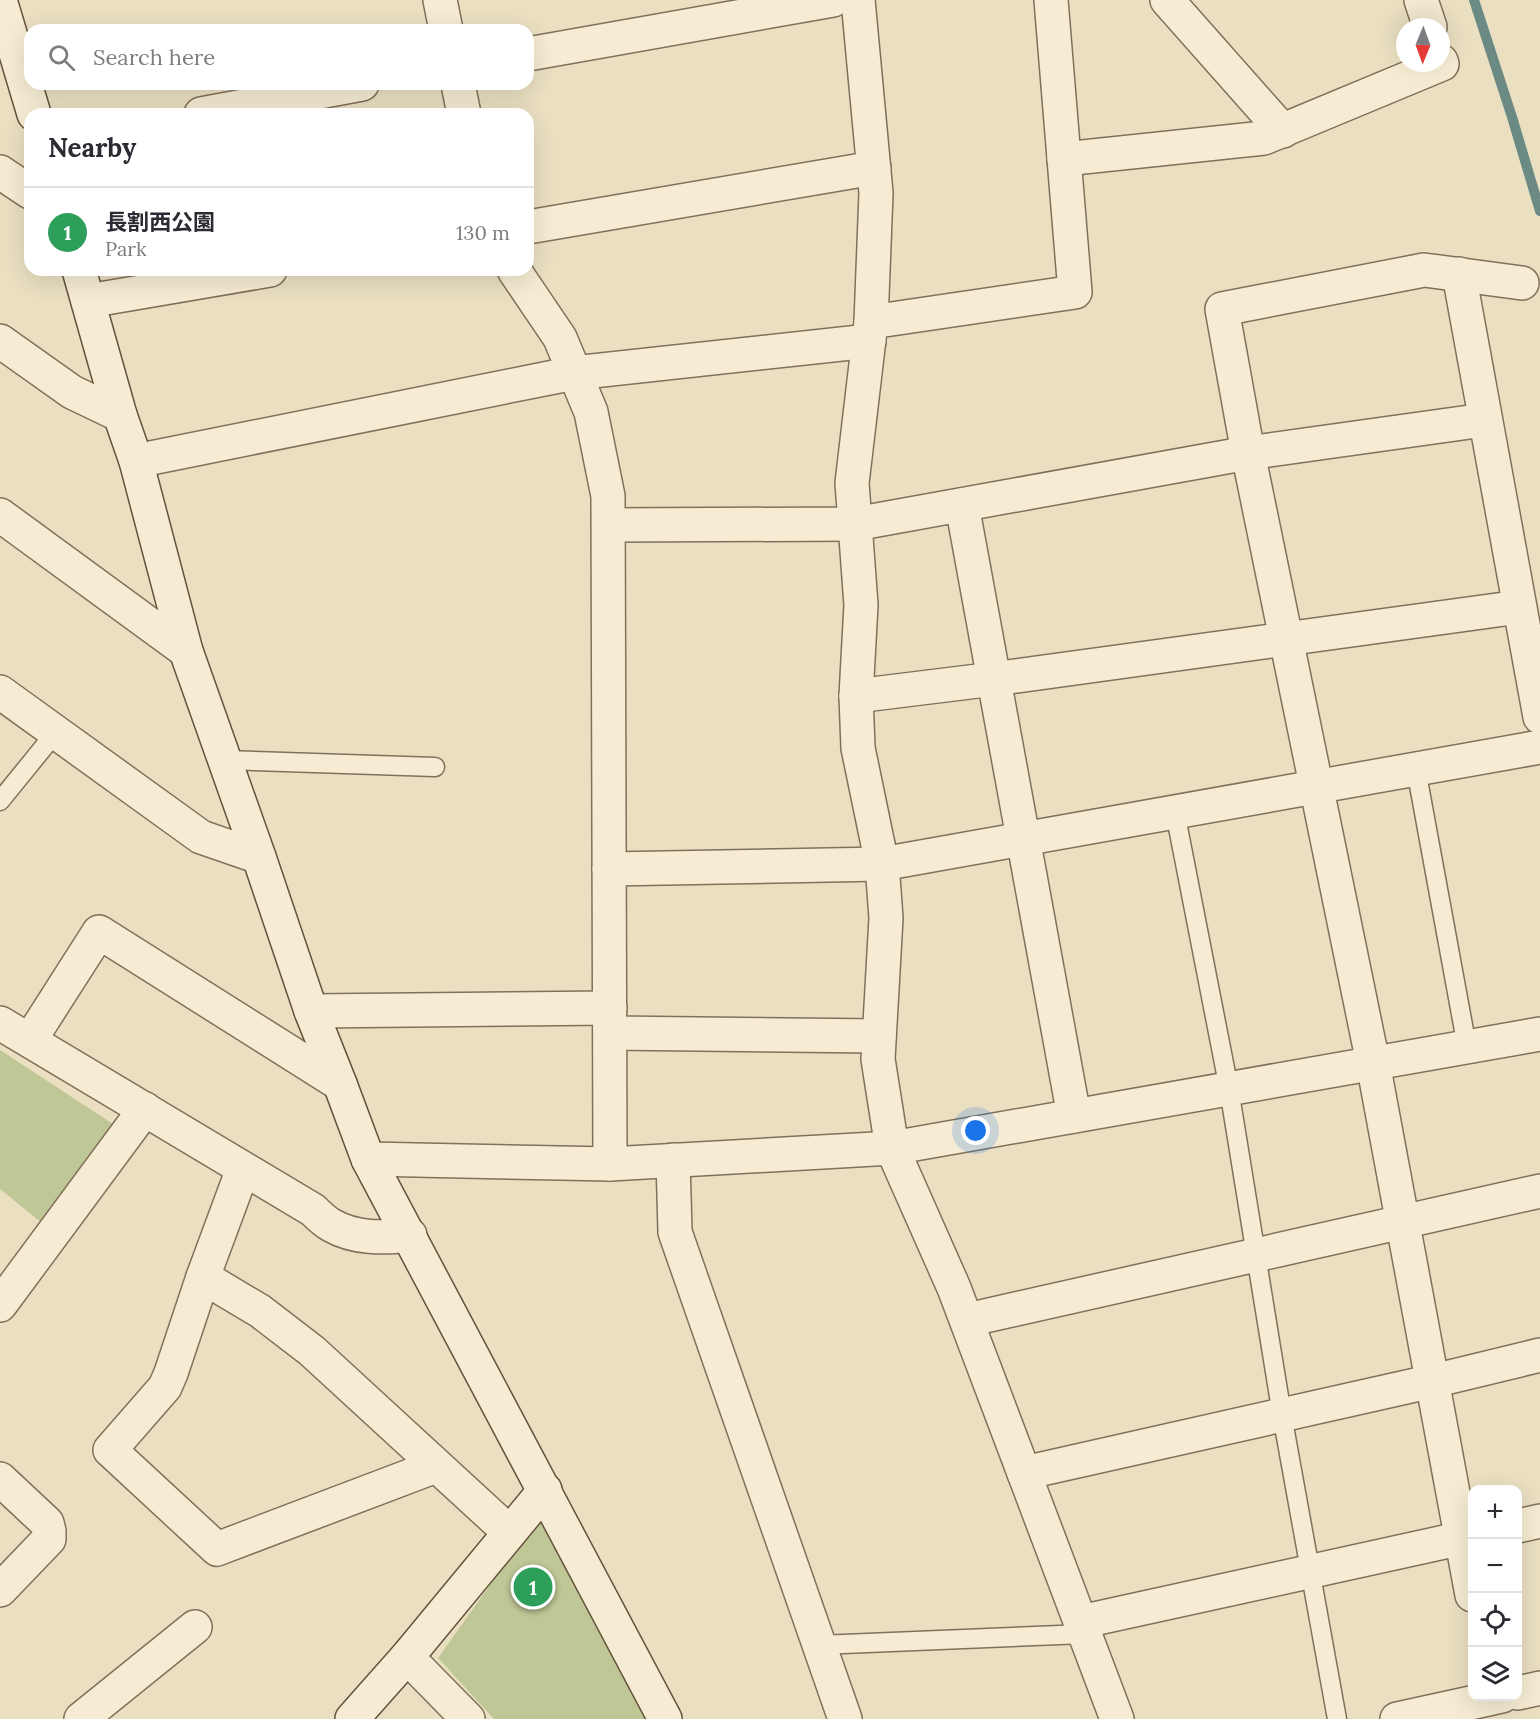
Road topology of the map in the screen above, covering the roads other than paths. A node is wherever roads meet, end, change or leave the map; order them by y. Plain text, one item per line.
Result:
1 (0, 0) edge
2 (440, 0) edge
3 (833, 0) edge
4 (858, 0) edge
5 (1051, 0) edge
6 (1167, 0) edge
7 (1421, 0) edge
8 (1427, 18) edge
9 (445, 24) edge
10 (534, 53) edge
11 (1423, 72) edge
12 (24, 80) edge
13 (27, 90) edge
14 (330, 90) edge
15 (459, 90) edge
16 (32, 108) edge
17 (233, 108) edge
18 (463, 108) edge
19 (1283, 131) junction
20 (1064, 159) junction
21 (874, 168) junction
22 (0, 172) edge
23 (24, 188) edge
24 (534, 226) edge
25 (1459, 274) junction
26 (81, 276) edge
27 (235, 276) edge
28 (518, 276) edge
29 (1522, 283) dead end
30 (88, 301) junction
31 (870, 332) junction
32 (0, 341) edge
33 (574, 373) junction
34 (120, 415) junction
35 (1484, 420) junction
36 (1248, 453) junction
37 (136, 461) junction
38 (962, 505) junction
39 (0, 515) edge
40 (855, 524) junction
41 (609, 525) junction
42 (1519, 607) junction
43 (1286, 638) junction
44 (186, 651) junction
45 (994, 679) junction
46 (0, 692) edge
47 (856, 696) junction
48 (1540, 717) edge
49 (56, 732) junction
50 (1540, 747) edge
51 (224, 760) junction
52 (435, 767) dead end
53 (1416, 769) junction
54 (1317, 787) junction
55 (0, 801) edge
56 (1175, 812) junction
57 (1023, 839) junction
58 (259, 857) junction
59 (882, 864) junction
60 (609, 869) junction
61 (311, 1011) junction
62 (610, 1021) junction
63 (0, 1023) edge
64 (1540, 1034) edge
65 (879, 1036) junction
66 (30, 1040) junction
67 (1467, 1047) junction
68 (1373, 1063) junction
69 (340, 1084) junction
70 (1228, 1089) junction
71 (145, 1109) junction
72 (1074, 1116) junction
73 (892, 1148) junction
74 (368, 1160) junction
75 (673, 1160) junction
76 (610, 1164) junction
77 (243, 1168) junction
78 (1540, 1191) edge
79 (1403, 1221) junction
80 (410, 1235) junction
81 (1256, 1255) junction
82 (203, 1277) junction
83 (5, 1287) edge
84 (967, 1320) junction
85 (1540, 1355) edge
86 (1433, 1381) junction
87 (1282, 1415) junction
88 (436, 1466) junction
89 (1024, 1473) junction
90 (0, 1479) edge
91 (544, 1490) junction
92 (1540, 1521) edge
93 (1522, 1525) edge
94 (509, 1532) junction
95 (1467, 1537) edge
96 (1310, 1572) junction
97 (0, 1590) edge
98 (1473, 1593) edge
99 (195, 1627) dead end
100 (1082, 1628) junction
101 (819, 1645) junction
102 (406, 1657) junction
103 (1540, 1688) edge
104 (1522, 1694) edge
105 (1500, 1701) edge
106 (81, 1719) edge
107 (352, 1719) edge
108 (468, 1719) edge
109 (665, 1719) edge
110 (844, 1719) edge
111 (1117, 1719) edge
112 (1337, 1719) edge
113 (1397, 1719) edge

1 - 12 street
2 - 9 street
3 - 10 street
4 - 21 street
5 - 20 street
6 - 19 street
7 - 8 street
11 - 19 street
13 - 16 street
14 - 17 street
15 - 18 street
19 - 20 street
20 - 31 street
21 - 24 street
21 - 31 street
22 - 23 street
25 - 29 street
25 - 35 street
25 - 36 street
26 - 30 street
27 - 30 street
28 - 33 street
30 - 34 street
31 - 33 street
31 - 40 street
32 - 34 street
33 - 37 street
33 - 41 street
34 - 37 street
35 - 36 street
35 - 42 street
36 - 38 street
36 - 43 street
37 - 44 street
38 - 40 street
38 - 45 street
39 - 44 street
40 - 41 street
40 - 47 street
41 - 60 street
42 - 43 street
42 - 48 street
43 - 45 street
43 - 54 street
44 - 51 street
45 - 47 street
45 - 57 street
46 - 49 street
47 - 59 street
49 - 55 lane
49 - 58 street
50 - 53 street
51 - 52 lane
51 - 58 street
53 - 54 street
53 - 67 lane
54 - 56 street
54 - 68 street
56 - 57 street
56 - 70 lane
57 - 59 street
57 - 72 street
58 - 61 street
59 - 60 street
59 - 65 street
60 - 62 street
61 - 62 street
61 - 69 street
62 - 65 street
62 - 76 street
63 - 66 street
64 - 67 street
65 - 73 street
66 - 69 street
66 - 71 street
67 - 68 street
68 - 70 street
68 - 79 street
69 - 74 street
70 - 72 street
70 - 81 lane
71 - 77 street
71 - 83 street
72 - 73 street
73 - 75 street
73 - 84 street
74 - 76 street
74 - 80 street
75 - 76 street
75 - 101 street
77 - 80 street
77 - 82 street
78 - 79 street
79 - 81 street
79 - 86 street
80 - 91 street
81 - 84 street
81 - 87 lane
82 - 88 street
82 - 88 street
84 - 89 street
85 - 86 street
86 - 87 street
86 - 95 street
87 - 89 street
87 - 96 lane
88 - 94 street
89 - 100 street
90 - 97 street
91 - 94 street
91 - 109 street
92 - 93 street
94 - 102 street
95 - 96 street
95 - 98 street
96 - 100 street
96 - 112 lane
99 - 106 street
100 - 101 lane
100 - 111 street
101 - 110 street
102 - 107 street
102 - 108 street
103 - 104 street
105 - 113 street

